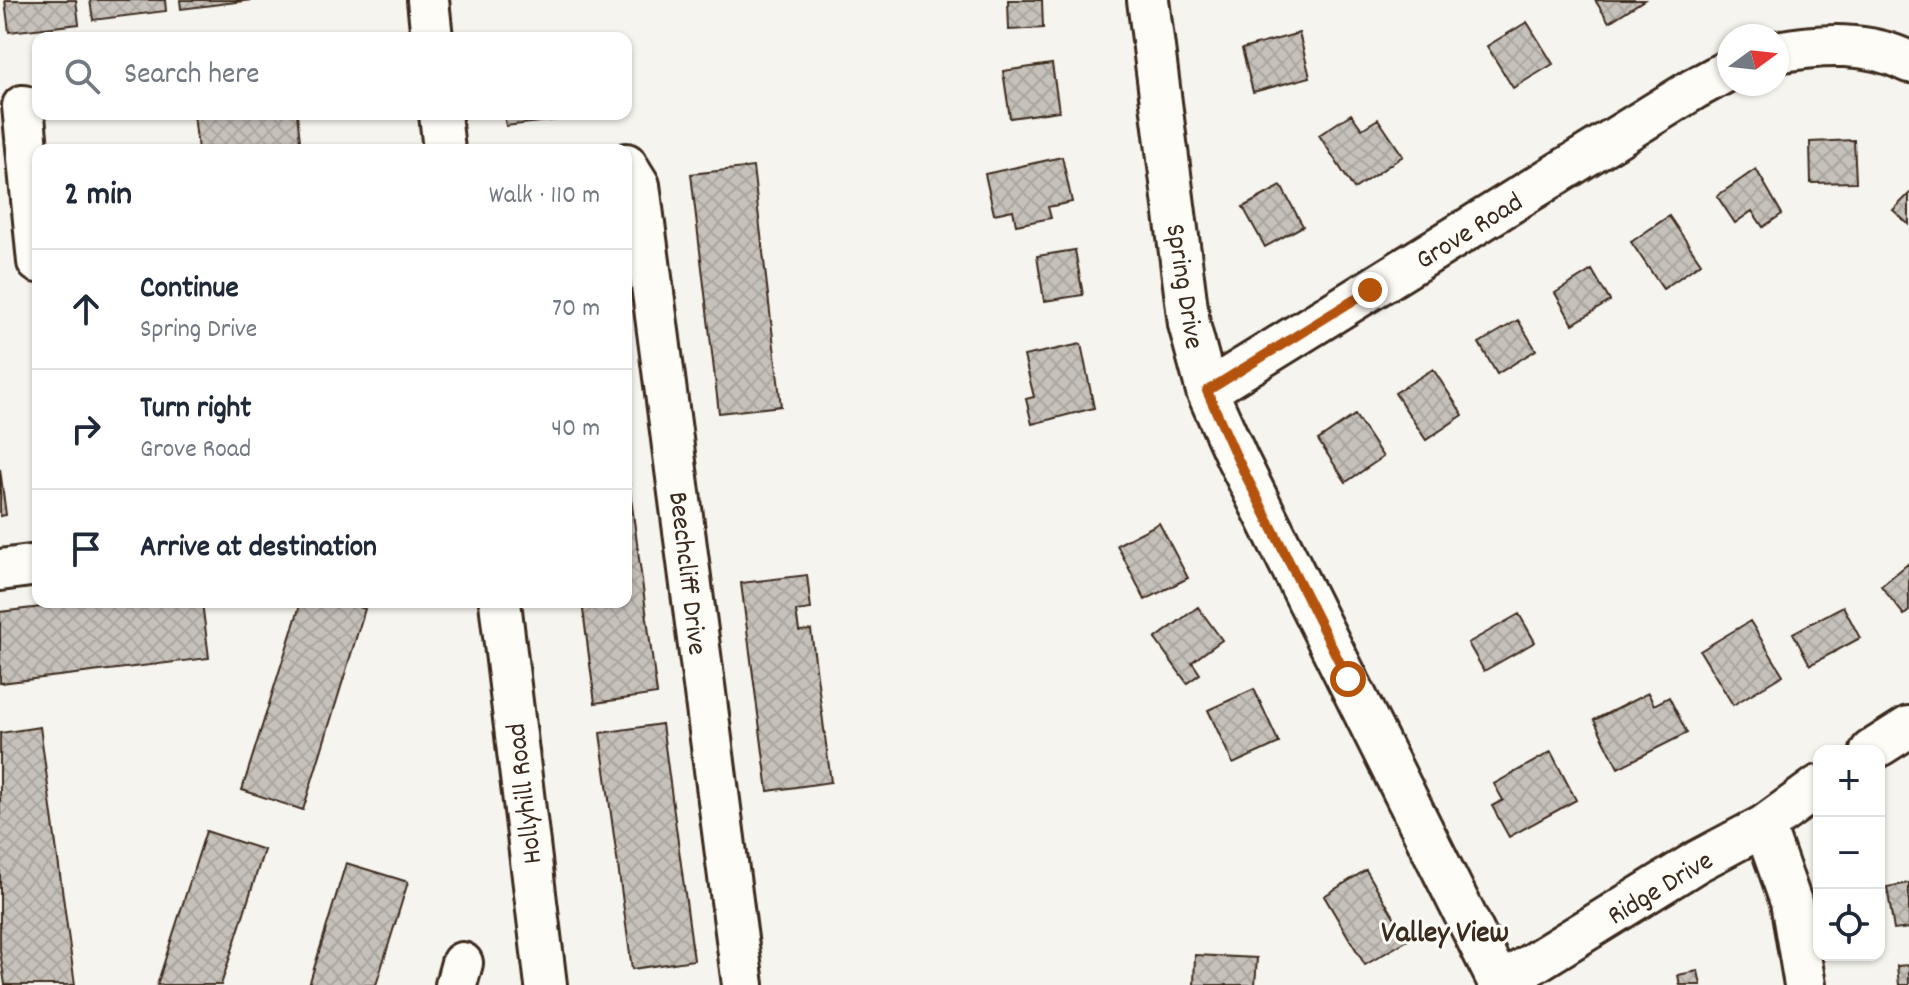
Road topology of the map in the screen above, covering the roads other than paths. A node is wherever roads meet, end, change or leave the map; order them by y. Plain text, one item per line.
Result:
1 (428, 0) edge
2 (1148, 0) edge
3 (431, 32) edge
4 (1789, 50) edge
5 (1909, 62) edge
6 (1717, 77) edge
7 (23, 106) dead end
8 (441, 120) edge
9 (443, 144) edge
10 (632, 174) edge
11 (32, 200) edge
12 (1207, 391) junction
13 (32, 566) edge
14 (0, 570) edge
15 (501, 608) edge
16 (1909, 727) edge
17 (1880, 745) edge
18 (1813, 790) edge
19 (1764, 826) junction
20 (546, 985) edge
21 (743, 985) edge
22 (1499, 985) edge
23 (1805, 985) edge

1 - 3 street
2 - 12 street, Spring Drive
4 - 5 street
6 - 12 street, Grove Road
7 - 11 street
8 - 9 street
10 - 21 street, Beechcliff Drive
12 - 22 street, Spring Drive
13 - 14 street
15 - 20 street, Hollyhill Road
16 - 17 street
18 - 19 street, Ridge Drive
19 - 22 street, Ridge Drive
19 - 23 street

